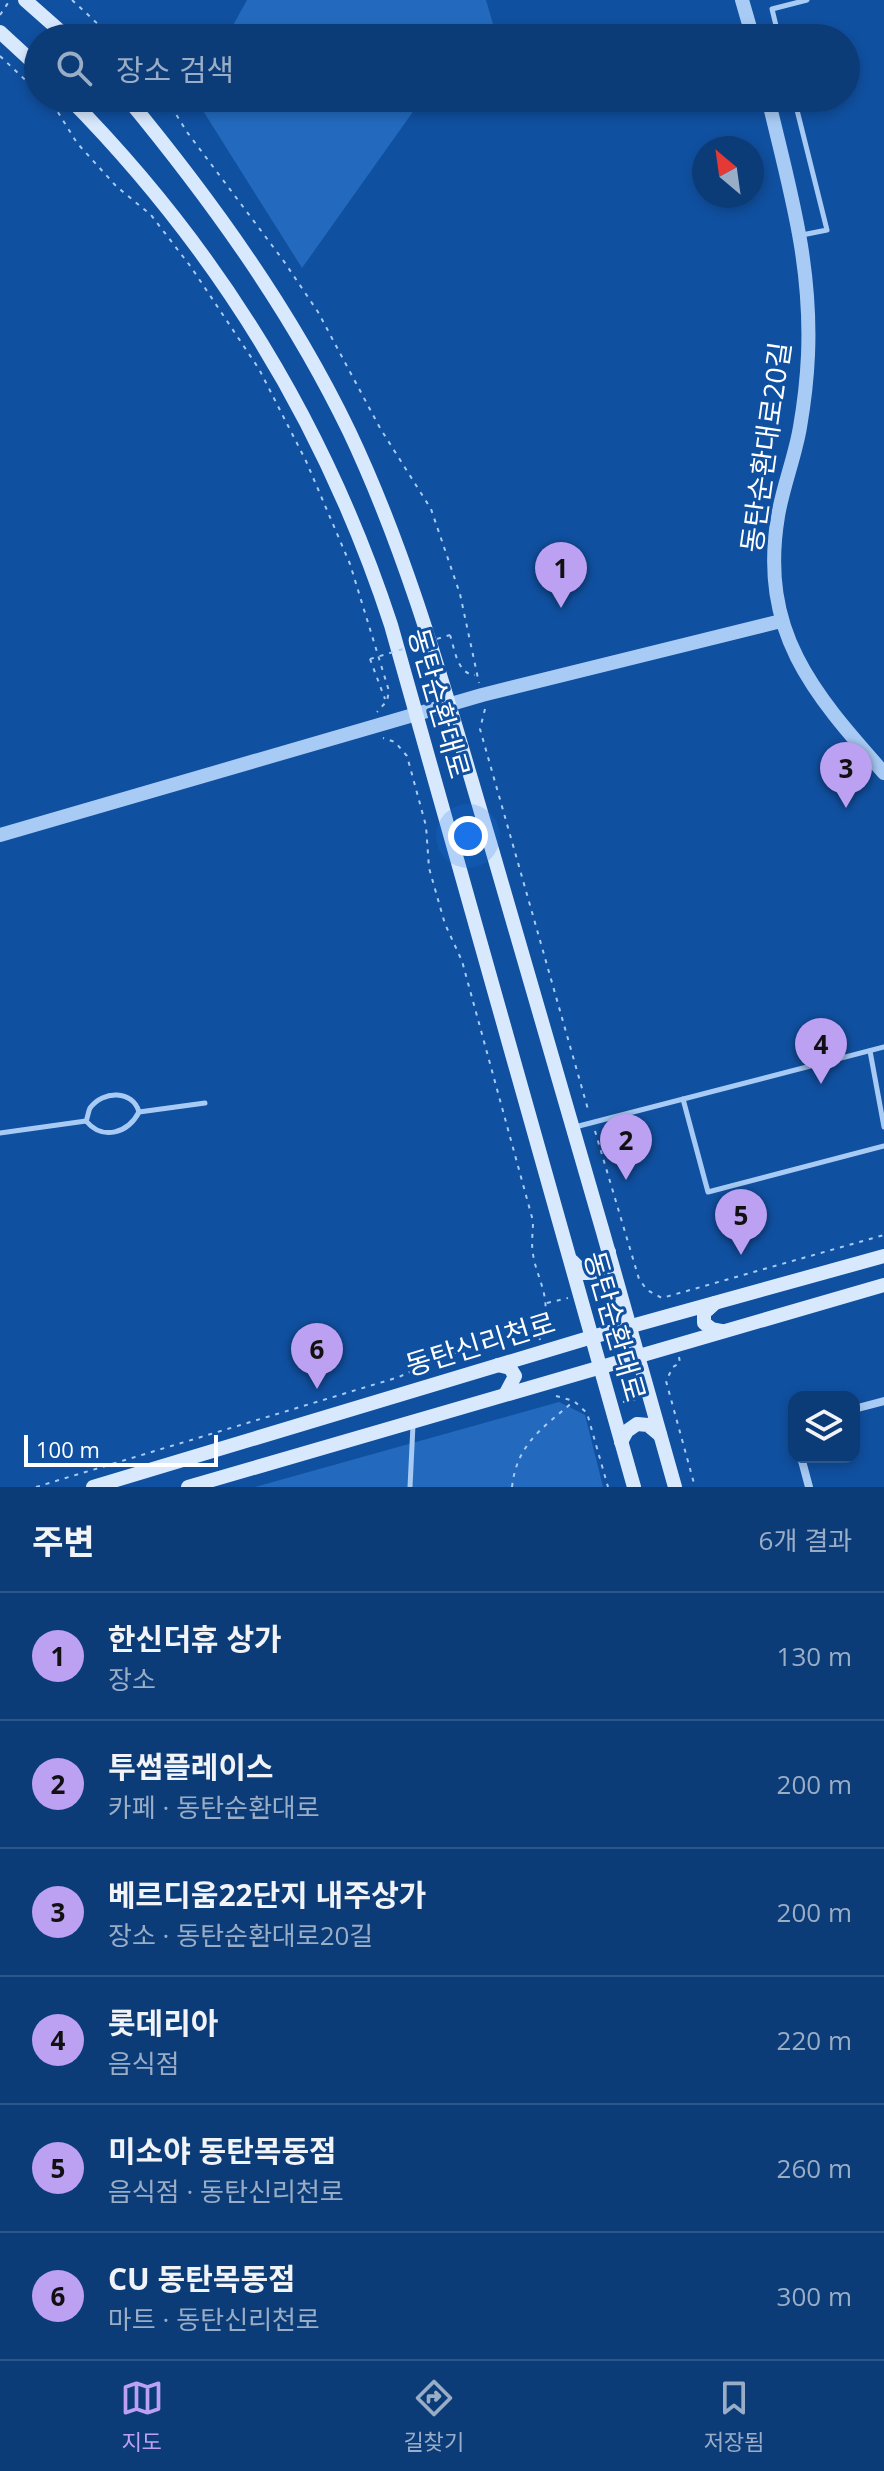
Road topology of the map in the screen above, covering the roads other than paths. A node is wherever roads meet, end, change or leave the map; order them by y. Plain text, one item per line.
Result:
1 (25, 0) edge
2 (742, 0) edge
3 (807, 0) edge
4 (52, 24) edge
5 (749, 24) edge
6 (776, 24) edge
7 (0, 32) edge
8 (24, 54) edge
9 (82, 112) edge
10 (138, 112) edge
11 (771, 112) edge
12 (798, 112) edge
13 (801, 235) junction
14 (781, 621) junction
15 (448, 704) junction
16 (416, 714) junction
17 (884, 773) edge
18 (0, 835) edge
19 (884, 1047) edge
20 (870, 1051) junction
21 (683, 1099) junction
22 (205, 1103) dead end
23 (139, 1112) junction
24 (86, 1121) junction
25 (575, 1127) junction
26 (884, 1127) edge
27 (0, 1133) edge
28 (884, 1146) edge
29 (609, 1252) junction
30 (884, 1256) edge
31 (569, 1258) junction
32 (884, 1285) edge
33 (715, 1303) junction
34 (630, 1326) junction
35 (722, 1331) junction
36 (592, 1337) junction
37 (639, 1354) junction
38 (498, 1365) junction
39 (600, 1366) junction
40 (506, 1393) junction
41 (884, 1401) edge
42 (860, 1407) edge
43 (413, 1420) junction
44 (661, 1435) junction
45 (621, 1442) junction
46 (803, 1463) edge
47 (93, 1487) edge
48 (188, 1487) edge
49 (410, 1487) edge
50 (634, 1487) edge
51 (675, 1487) edge
52 (809, 1487) edge

1 - 4 main road
2 - 5 street
3 - 6 lane
7 - 8 main road
9 - 16 main road, 동탄순환대로
10 - 15 main road, 동탄순환대로
11 - 13 street, 동탄순환대로20길
12 - 13 lane
13 - 14 street, 동탄순환대로20길
14 - 15 street
14 - 17 street, 동탄순환대로20길
15 - 16 street
15 - 25 main road, 동탄순환대로
16 - 18 street
16 - 31 main road, 동탄순환대로
19 - 20 lane
20 - 21 lane
20 - 26 lane
21 - 25 lane
21 - 28 lane
22 - 23 lane
23 - 24 lane
23 - 24 lane
24 - 27 lane
25 - 29 main road, 동탄순환대로
29 - 31 main road
29 - 34 main road, 동탄순환대로
30 - 33 main road, 동탄신리천로
31 - 36 main road, 동탄순환대로
32 - 35 main road, 동탄신리천로
33 - 34 main road, 동탄신리천로
33 - 35 main road
34 - 36 main road, 동탄신리천로
34 - 37 main road, 동탄순환대로
35 - 37 main road, 동탄신리천로
36 - 38 main road, 동탄신리천로
36 - 39 main road, 동탄순환대로
37 - 39 main road, 동탄신리천로
37 - 44 main road, 동탄순환대로
38 - 40 main road
38 - 47 main road, 동탄신리천로
39 - 40 main road, 동탄신리천로
39 - 45 main road, 동탄순환대로
40 - 43 main road, 동탄신리천로
41 - 42 street
43 - 48 main road, 동탄신리천로
43 - 49 lane
44 - 45 main road
44 - 51 main road, 동탄순환대로
45 - 50 main road, 동탄순환대로
46 - 52 street

